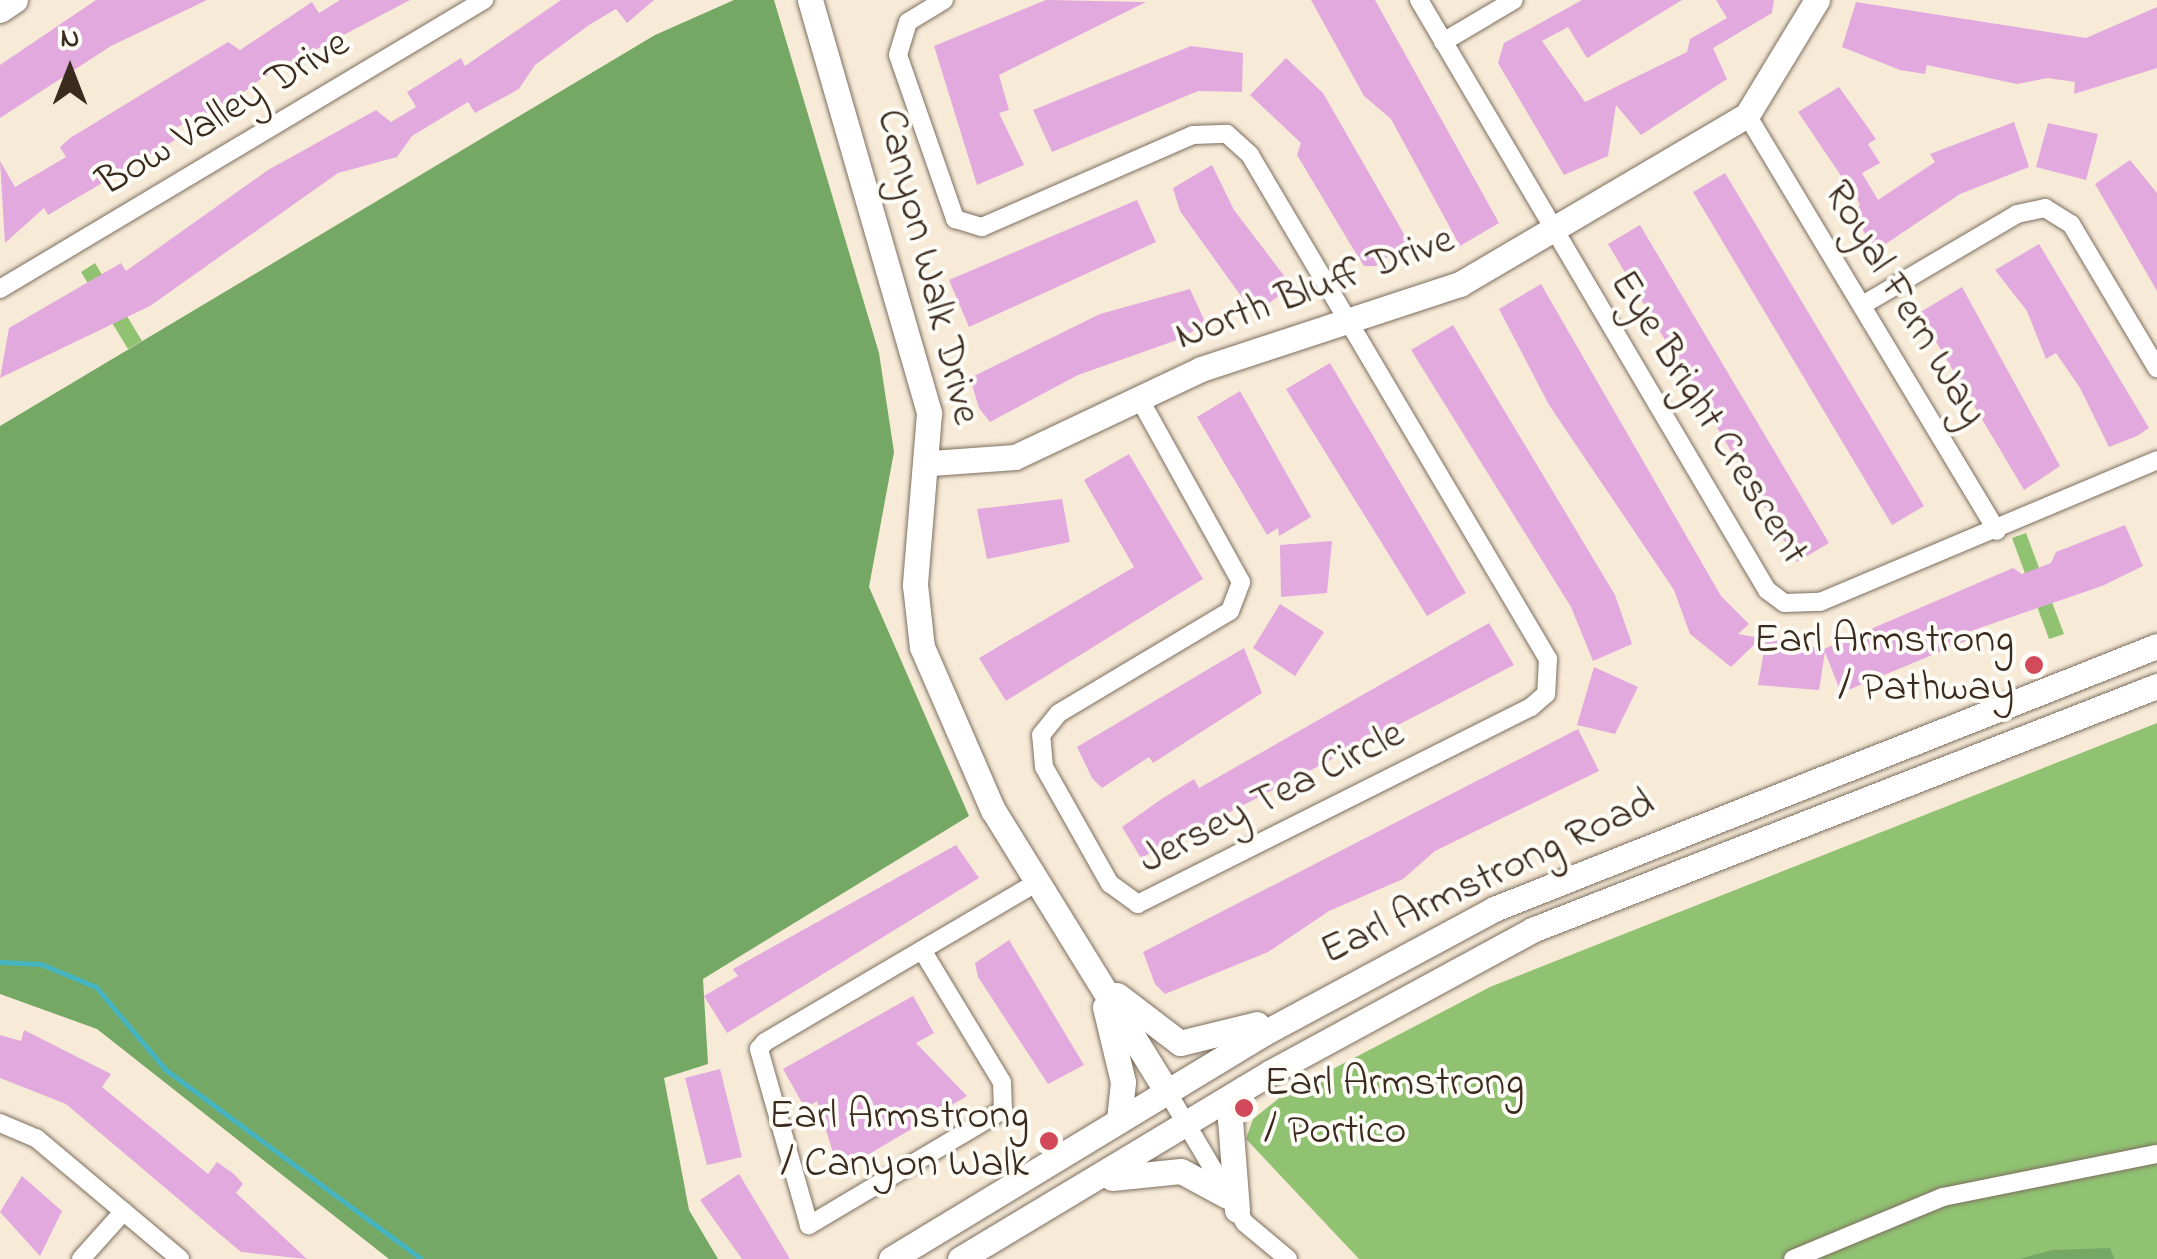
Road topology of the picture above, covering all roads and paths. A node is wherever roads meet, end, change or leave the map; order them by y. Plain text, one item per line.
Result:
1 (15, 0) edge
2 (484, 0) edge
3 (810, 0) edge
4 (944, 0) edge
5 (1418, 0) edge
6 (1514, 0) edge
7 (1817, 0) edge
8 (0, 10) edge
9 (1443, 42) junction
10 (1747, 115) junction
11 (1552, 230) junction
12 (0, 289) edge
13 (1866, 303) junction
14 (1350, 320) junction
15 (2157, 368) edge
16 (1140, 400) junction
17 (2157, 460) edge
18 (931, 463) junction
19 (1996, 531) junction
20 (2157, 646) edge
21 (2157, 686) edge
22 (1036, 883) junction
23 (922, 950) junction
24 (1094, 969) junction
25 (1324, 1000) junction
26 (1243, 1089) junction
27 (1168, 1094) junction
28 (1119, 1121) junction
29 (0, 1123) edge
30 (1185, 1124) junction
31 (2157, 1154) edge
32 (1083, 1185) junction
33 (1232, 1203) junction
34 (124, 1211) junction
35 (81, 1259) edge
36 (180, 1259) edge
37 (891, 1259) edge
38 (960, 1259) edge
39 (1288, 1259) edge
40 (1793, 1259) edge

1 - 8 main road
2 - 12 street, Bow Valley Drive
3 - 18 main road, Canyon Walk Drive
4 - 14 street
5 - 9 street, Eye Bright Crescent
6 - 9 street
7 - 10 main road, North Bluff Drive
9 - 11 street, Eye Bright Crescent
10 - 11 main road, North Bluff Drive
10 - 13 street, Royal Fern Way
11 - 14 main road, North Bluff Drive
11 - 19 street, Eye Bright Crescent
13 - 15 street
13 - 19 street, Royal Fern Way
14 - 16 main road, North Bluff Drive
14 - 16 street, Jersey Tea Circle
16 - 18 main road, North Bluff Drive
17 - 19 street, Eye Bright Crescent
18 - 22 main road, Canyon Walk Drive
20 - 25 main road, Earl Armstrong Road
21 - 26 main road, Earl Armstrong Road
22 - 23 street
22 - 24 main road, Canyon Walk Drive
23 - 23 street
24 - 25 main road
24 - 27 main road, Canyon Walk Drive
24 - 28 main road
25 - 27 main road, Earl Armstrong Road
26 - 30 main road, Earl Armstrong Road
26 - 33 main road
27 - 28 main road, Earl Armstrong Road
27 - 30 street
28 - 37 main road, Earl Armstrong Road
29 - 34 street
30 - 32 main road, Earl Armstrong Road
30 - 33 street
31 - 40 street
32 - 33 main road
32 - 38 main road, Earl Armstrong Road
33 - 39 street
34 - 35 street
34 - 36 street

